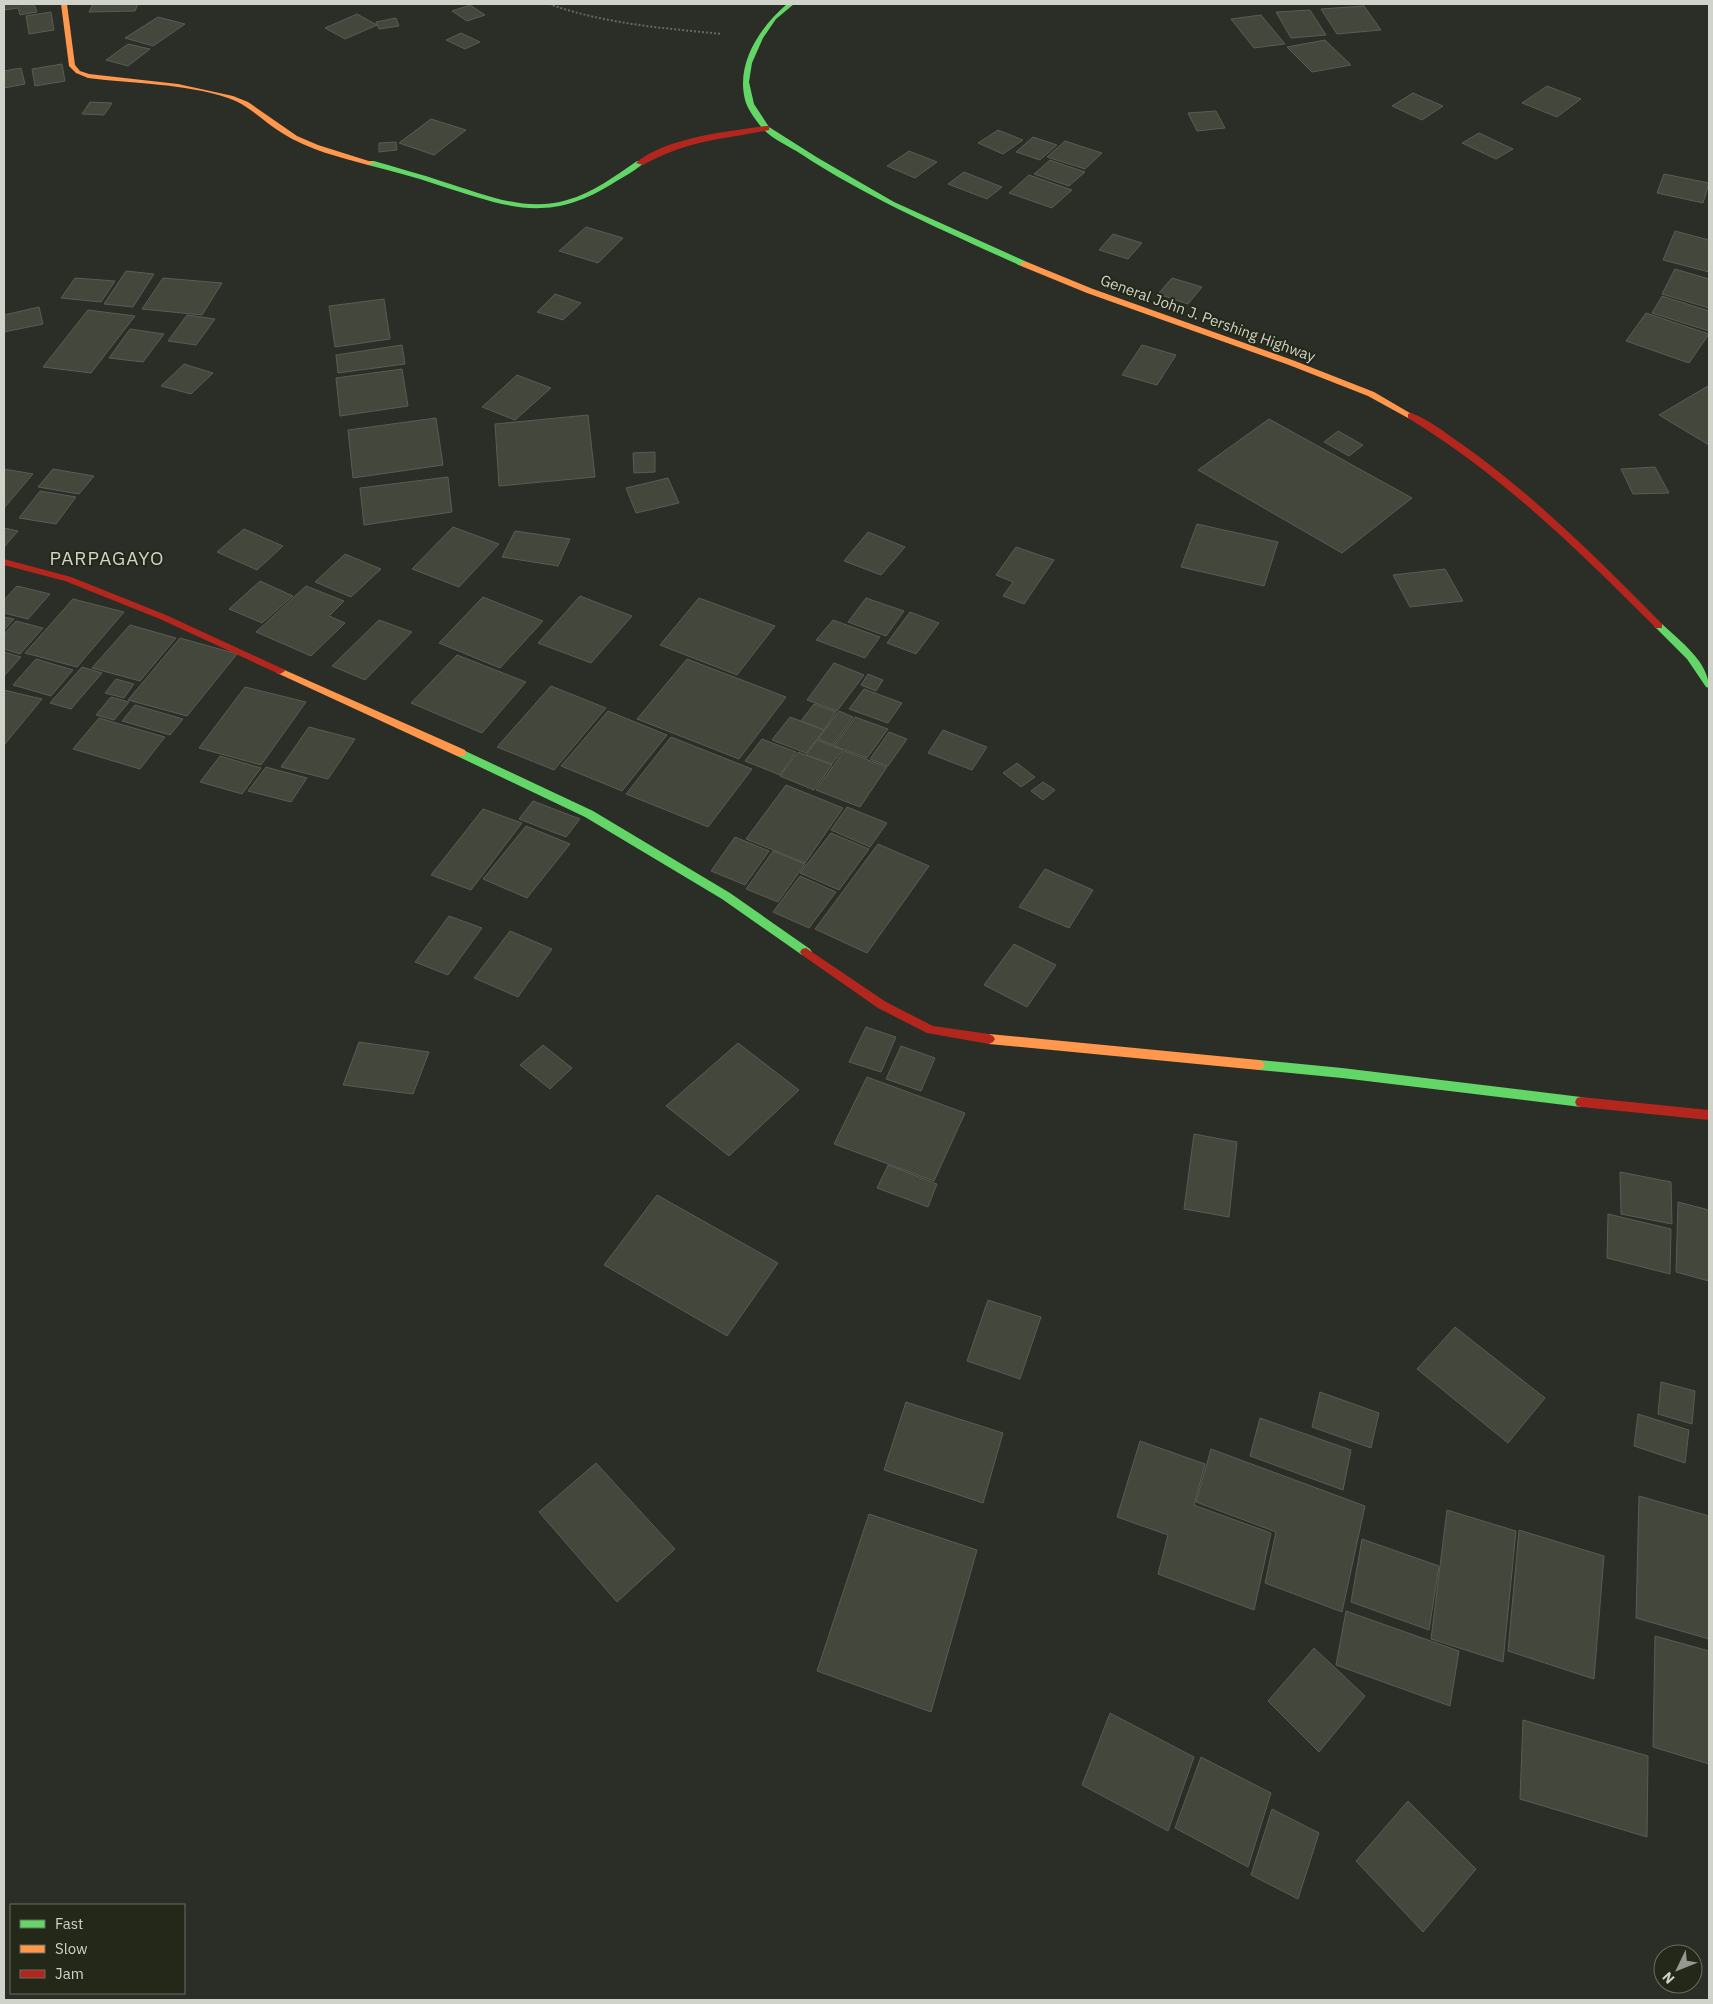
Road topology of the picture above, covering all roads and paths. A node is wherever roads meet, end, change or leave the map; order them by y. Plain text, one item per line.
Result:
1 (64, 4) edge
2 (549, 4) edge
3 (791, 4) edge
4 (760, 38) junction
5 (766, 128) junction
6 (4, 562) edge
7 (1709, 685) edge
8 (1709, 1115) edge

1 - 5 street
2 - 4 path
3 - 4 street, General John J. Pershing Highway
4 - 5 street, General John J. Pershing Highway
5 - 7 street, General John J. Pershing Highway
6 - 8 street

